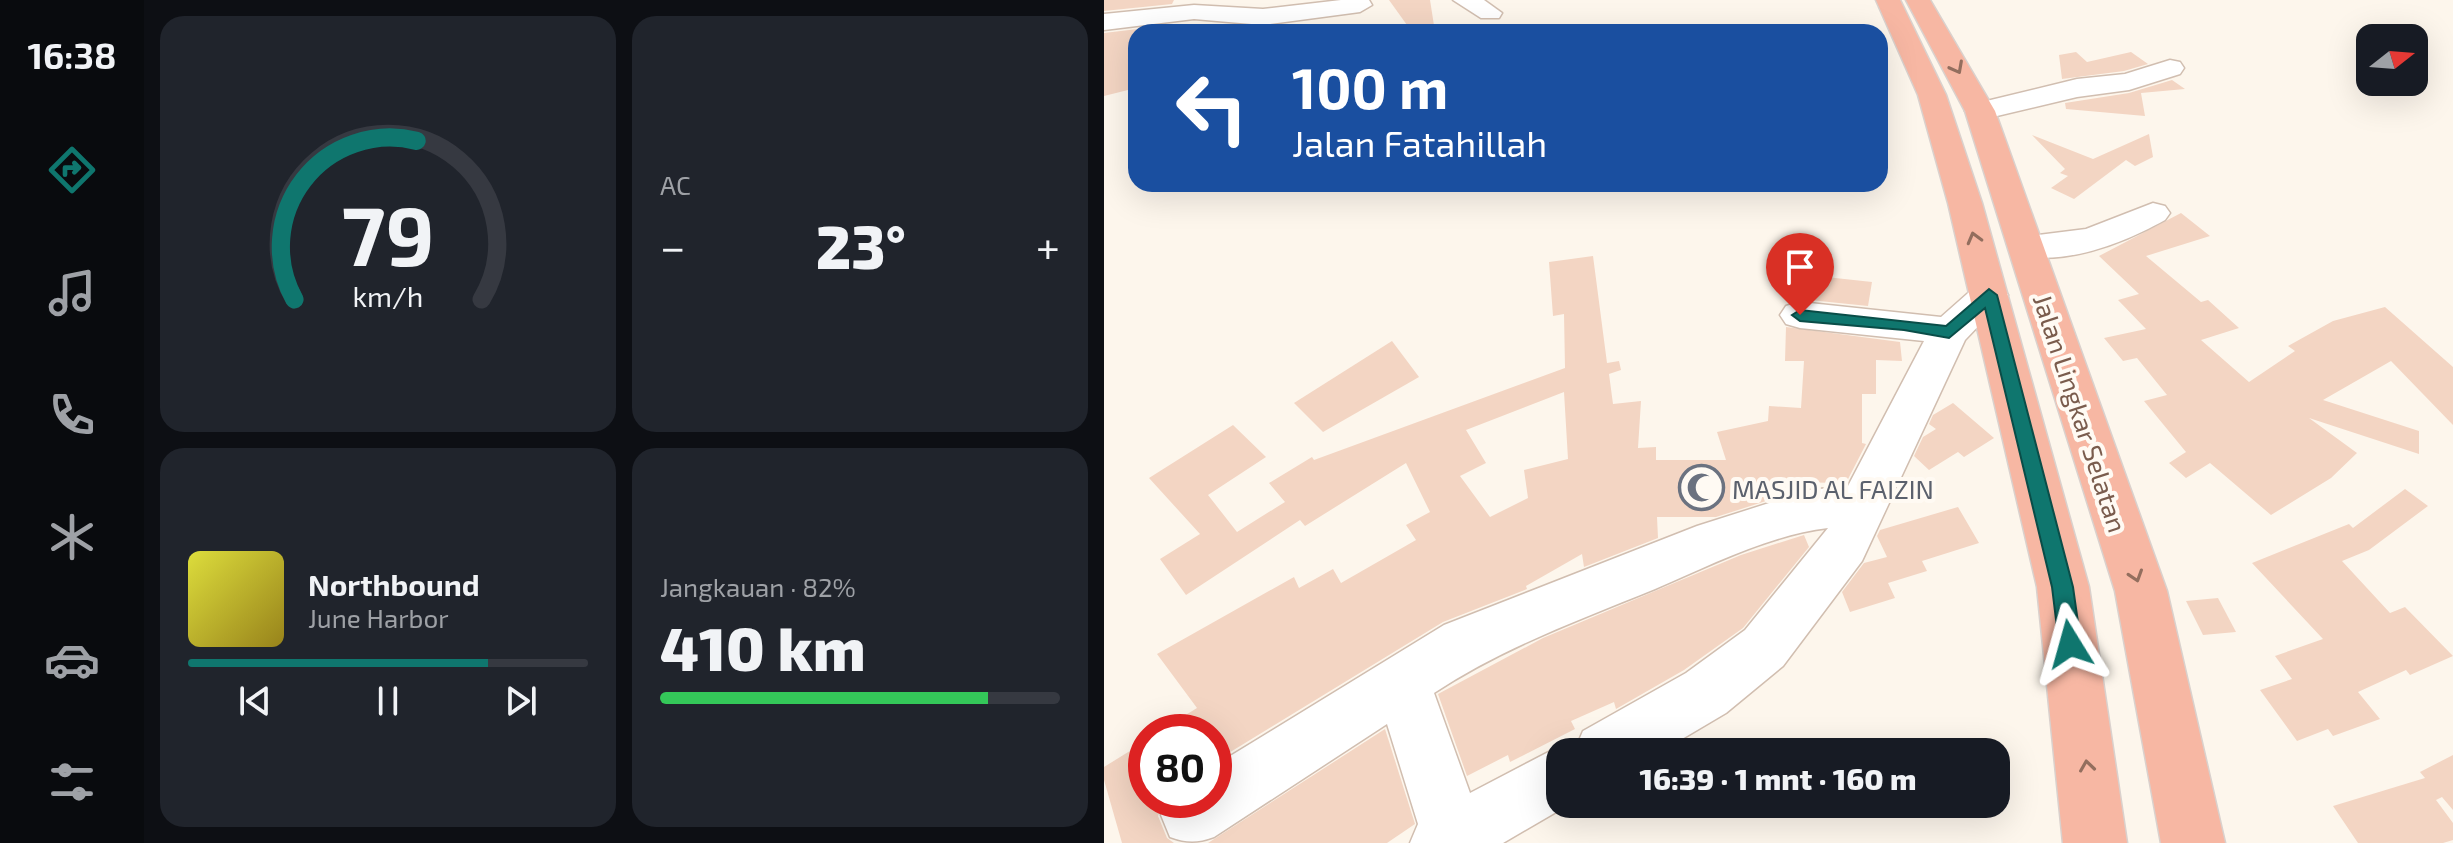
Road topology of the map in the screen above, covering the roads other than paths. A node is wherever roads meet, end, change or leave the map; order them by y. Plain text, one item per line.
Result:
1 (1465, 0) edge
2 (1888, 0) edge
3 (1918, 0) edge
4 (1360, 5) dead end
5 (1490, 13) dead end
6 (1104, 22) edge
7 (2170, 68) dead end
8 (1980, 111) junction
9 (2153, 213) dead end
10 (2026, 246) junction
11 (1989, 295) junction
12 (1800, 315) dead end
13 (1949, 332) junction
14 (1862, 504) junction
15 (1401, 680) junction
16 (1628, 738) edge
17 (1546, 784) edge
18 (1232, 789) edge
19 (1448, 838) edge
20 (2095, 843) edge
21 (2193, 843) edge

1 - 5 street
11 -> 2 highway, Jalan Lingkar Selatan
3 -> 8 highway, Jalan Lingkar Selatan
4 - 6 street
7 - 8 street
8 - 10 highway, Jalan Lingkar Selatan
9 - 10 street
10 -> 21 highway, Jalan Lingkar Selatan
11 - 13 street
20 -> 11 highway, Jalan Lingkar Selatan
12 - 13 street
13 - 14 street
14 - 15 street
14 - 16 street
15 - 18 street
15 - 19 street
17 - 19 street

